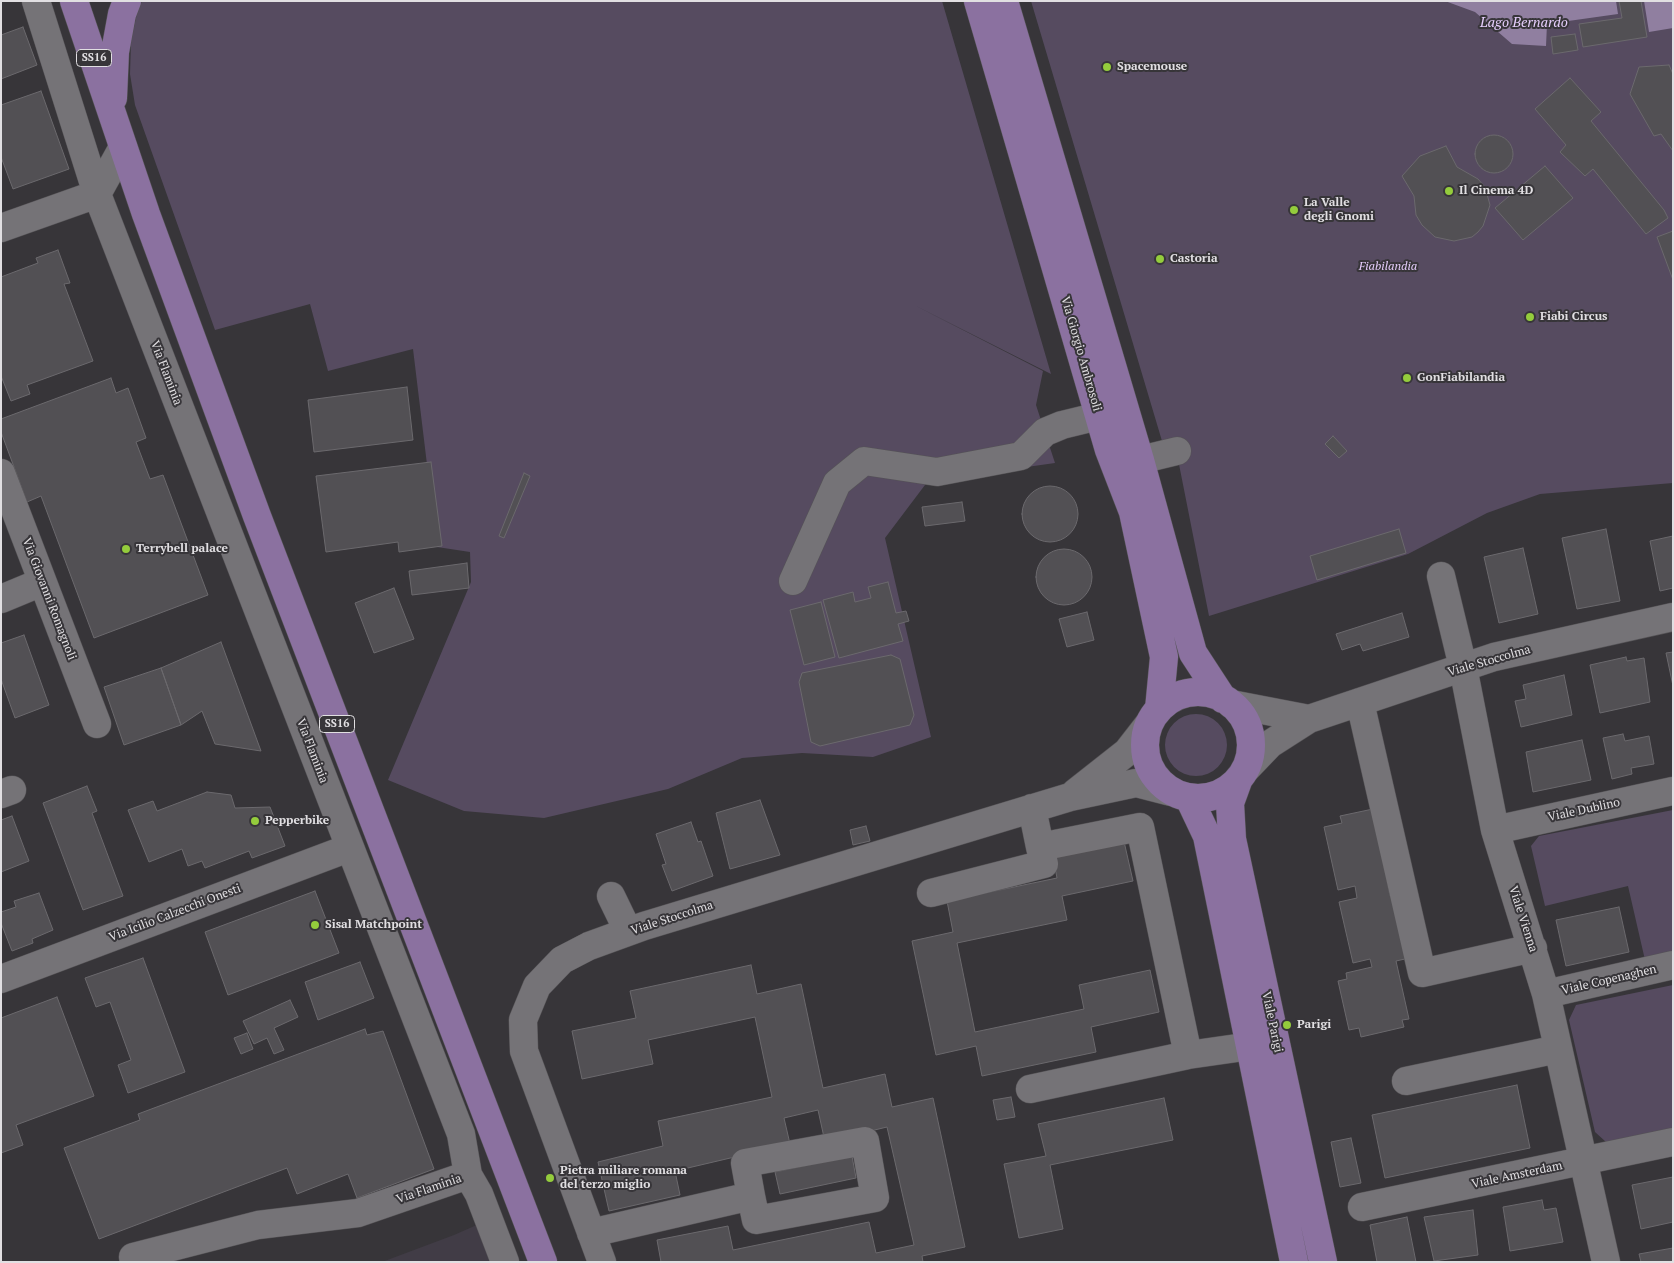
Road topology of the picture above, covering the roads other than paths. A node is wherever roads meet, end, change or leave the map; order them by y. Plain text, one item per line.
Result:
1 (36, 1) edge
2 (74, 1) edge
3 (128, 1) edge
4 (978, 1) edge
5 (1004, 1) edge
6 (113, 114) junction
7 (123, 147) junction
8 (97, 194) junction
9 (1, 228) edge
10 (1099, 416) junction
11 (1176, 451) dead end
12 (1140, 460) junction
13 (1, 473) edge
14 (1441, 576) dead end
15 (793, 581) dead end
16 (42, 582) junction
17 (1, 598) edge
18 (1673, 618) edge
19 (1463, 667) junction
20 (1227, 701) junction
21 (1360, 702) junction
22 (1153, 717) junction
23 (1309, 719) junction
24 (97, 724) dead end
25 (1242, 775) junction
26 (1673, 791) edge
27 (1180, 795) junction
28 (1070, 797) junction
29 (1032, 808) junction
30 (1495, 830) junction
31 (1040, 847) junction
32 (349, 848) junction
33 (931, 893) dead end
34 (612, 896) dead end
35 (628, 932) junction
36 (1533, 948) junction
37 (1673, 966) edge
38 (1, 979) edge
39 (1546, 994) junction
40 (1251, 1046) junction
41 (1558, 1049) junction
42 (1188, 1055) junction
43 (1406, 1081) dead end
44 (1030, 1089) dead end
45 (1673, 1142) edge
46 (1583, 1160) junction
47 (468, 1175) junction
48 (751, 1196) junction
49 (1362, 1208) dead end
50 (532, 1232) junction
51 (591, 1233) junction
52 (501, 1252) edge
53 (133, 1257) dead end
54 (543, 1262) edge
55 (602, 1262) edge
56 (1294, 1262) edge
57 (1323, 1262) edge
58 (1606, 1262) edge

1 - 8 street, Via Flaminia
2 - 6 main road, SS16
3 - 6 main road, SS16
4 - 10 main road, Via Giorgio Ambrosoli
5 - 12 main road, Via Giorgio Ambrosoli
6 - 7 main road, SS16
7 - 8 street
7 - 50 main road, SS16
8 - 9 street
8 - 32 street, Via Flaminia
10 - 15 street
10 - 22 main road, Via Giorgio Ambrosoli
11 - 12 street
12 - 20 main road, Via Giorgio Ambrosoli
13 - 16 street, Via Giovanni Romagnoli
14 - 19 street, Viale Vienna
16 - 17 street
16 - 24 street, Via Giovanni Romagnoli
18 - 19 street, Viale Stoccolma
19 - 21 street, Viale Stoccolma
19 - 30 street, Viale Vienna
20 - 22 main road
20 - 23 street, Viale Stoccolma
20 - 25 main road
21 - 23 street, Viale Stoccolma
21 - 36 street
22 - 27 main road
22 - 28 street, Viale Stoccolma
23 - 25 street, Viale Stoccolma
25 - 27 main road
25 - 57 main road, Viale Parigi
26 - 30 street, Viale Dublino
27 - 28 street, Viale Stoccolma
27 - 40 main road, Viale Parigi
28 - 29 street, Viale Stoccolma
29 - 31 street
29 - 35 street, Viale Stoccolma
30 - 36 street, Viale Vienna
31 - 33 street
31 - 42 street
32 - 38 street, Via Icilio Calzecchi Onesti
32 - 47 street, Via Flaminia
34 - 35 street
35 - 51 street, Viale Stoccolma
36 - 39 street, Viale Vienna
37 - 39 street, Viale Copenaghen
39 - 41 street, Viale Vienna
40 - 42 street
40 - 56 main road, Viale Parigi
41 - 43 street
41 - 46 street, Viale Vienna
42 - 44 street
45 - 46 street, Viale Amsterdam
46 - 49 street, Viale Amsterdam
46 - 58 street, Viale Vienna
47 - 52 street
47 - 53 street, Via Flaminia
48 - 48 street
48 - 51 street
50 - 52 street
50 - 54 main road, SS16
51 - 55 street, Viale Stoccolma

